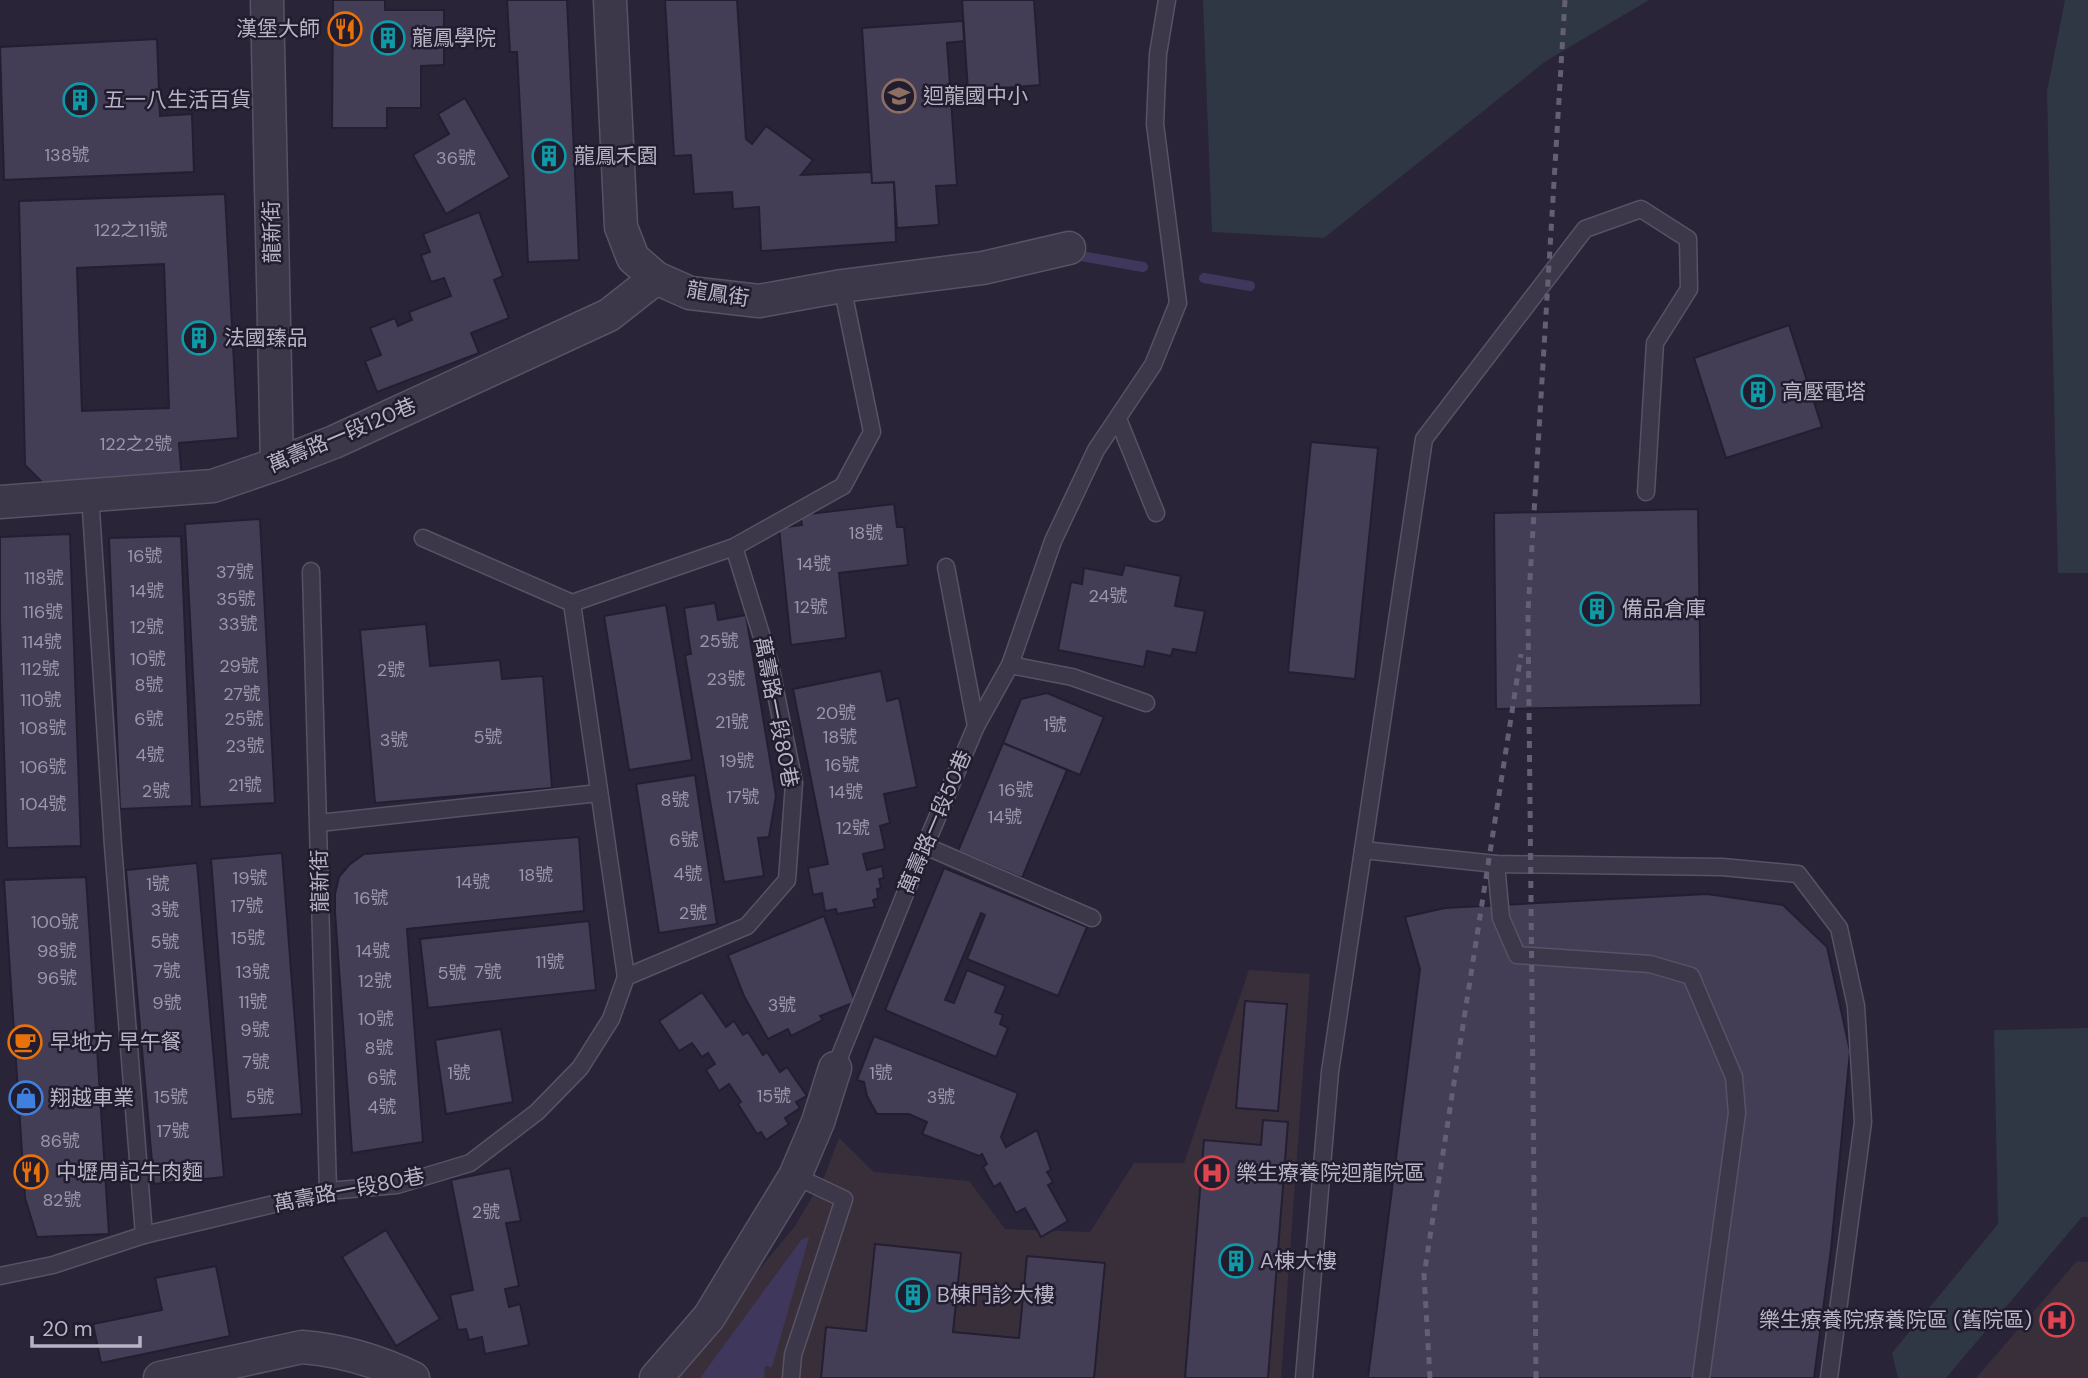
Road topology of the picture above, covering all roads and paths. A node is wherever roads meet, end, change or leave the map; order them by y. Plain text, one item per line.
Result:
1 (267, 0) edge
2 (610, 0) edge
3 (1167, 0) edge
4 (1069, 248) dead end
5 (656, 278) junction
6 (842, 286) junction
7 (1118, 419) junction
8 (277, 464) junction
9 (1646, 492) dead end
10 (90, 495) junction
11 (0, 502) edge
12 (1156, 513) dead end
13 (423, 538) dead end
14 (734, 547) junction
15 (946, 567) dead end
16 (311, 571) dead end
17 (572, 603) junction
18 (1010, 665) junction
19 (1146, 703) dead end
20 (976, 726) junction
21 (599, 793) junction
22 (319, 823) junction
23 (925, 846) junction
24 (1363, 850) junction
25 (1496, 864) junction
26 (1092, 918) dead end
27 (626, 977) junction
28 (835, 1068) joint
29 (794, 1176) junction
30 (328, 1191) junction
31 (144, 1236) junction
32 (0, 1276) edge
33 (160, 1378) edge
34 (413, 1378) edge
35 (656, 1378) edge
36 (791, 1378) edge
37 (1304, 1378) edge
38 (1701, 1378) edge
39 (1829, 1378) edge

1 - 8 street, 龍新街
2 - 5 street, 龍鳳街
3 - 7 lane, 萬壽路一段50巷
4 - 6 street, 龍鳳街
5 - 6 street, 龍鳳街
5 - 8 street, 萬壽路一段120巷
6 - 14 lane
7 - 12 lane
7 - 18 lane, 萬壽路一段50巷
8 - 10 street, 萬壽路一段120巷
9 - 24 lane
10 - 11 street, 萬壽路一段120巷
10 - 31 lane
13 - 17 lane
14 - 17 lane
14 - 27 lane, 萬壽路一段80巷
15 - 20 lane
16 - 22 lane, 龍新街
17 - 21 lane
18 - 19 lane
18 - 20 lane, 萬壽路一段50巷
20 - 23 lane, 萬壽路一段50巷
21 - 22 lane
21 - 27 lane
22 - 30 lane, 龍新街
23 - 26 lane
23 - 28 lane, 萬壽路一段50巷
24 - 25 lane
24 - 37 lane
25 - 38 lane
25 - 39 lane
27 - 30 lane, 萬壽路一段80巷
28 - 29 street, 萬壽路一段50巷
29 - 35 street, 萬壽路一段50巷
29 - 36 lane
30 - 31 lane, 萬壽路一段80巷
31 - 32 lane, 萬壽路一段80巷
33 - 34 street

